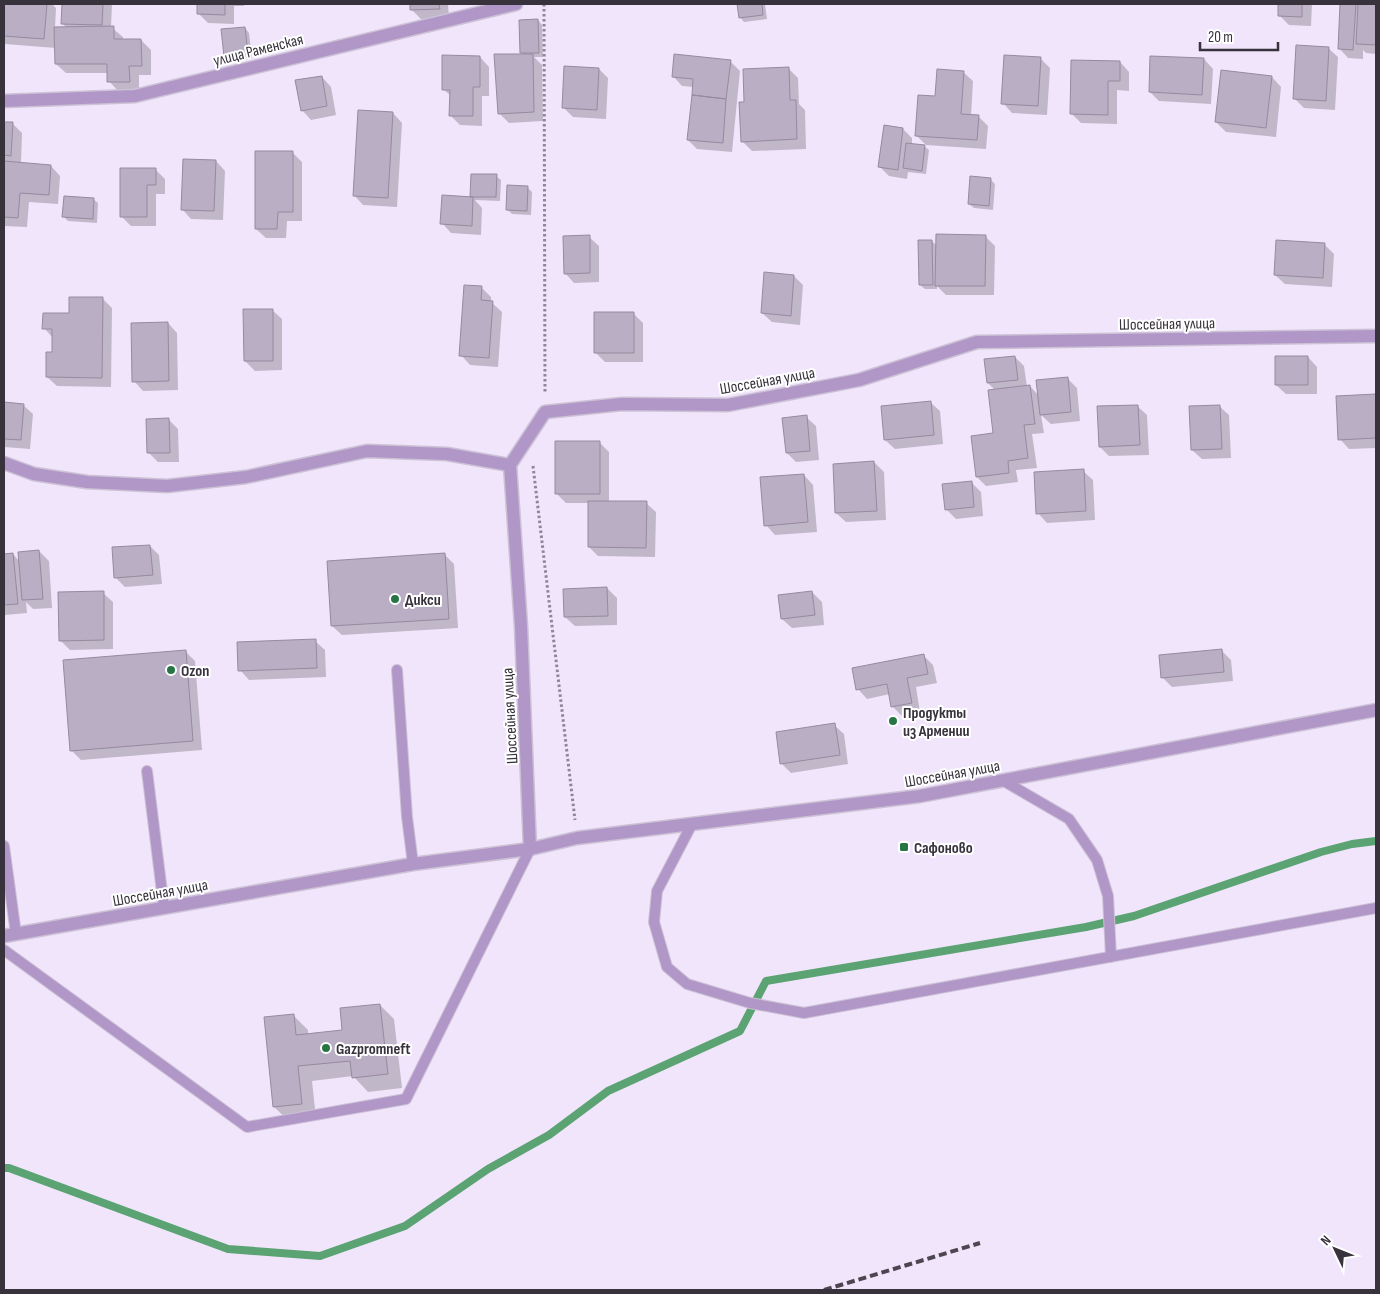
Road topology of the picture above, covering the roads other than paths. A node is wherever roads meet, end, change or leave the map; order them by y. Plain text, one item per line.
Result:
1 (516, 4) edge
2 (4, 101) edge
3 (1376, 336) edge
4 (4, 463) edge
5 (510, 466) junction
6 (397, 670) dead end
7 (1376, 710) edge
8 (147, 771) dead end
9 (1002, 780) junction
10 (692, 824) junction
11 (4, 846) edge
12 (530, 849) junction
13 (413, 864) junction
14 (164, 908) junction
15 (1376, 908) edge
16 (10, 935) edge
17 (4, 950) edge
18 (1112, 957) junction

1 - 2 street, улица Раменская
3 - 5 street, Шоссейная улица
4 - 5 street
5 - 12 street, Шоссейная улица
6 - 13 lane
7 - 9 street, Шоссейная улица
8 - 14 lane
9 - 10 street, Шоссейная улица
9 - 18 lane
10 - 12 street, Шоссейная улица
10 - 18 lane
11 - 16 lane
12 - 13 street, Шоссейная улица
12 - 17 lane
13 - 14 street, Шоссейная улица
14 - 16 street, Шоссейная улица
15 - 18 lane

